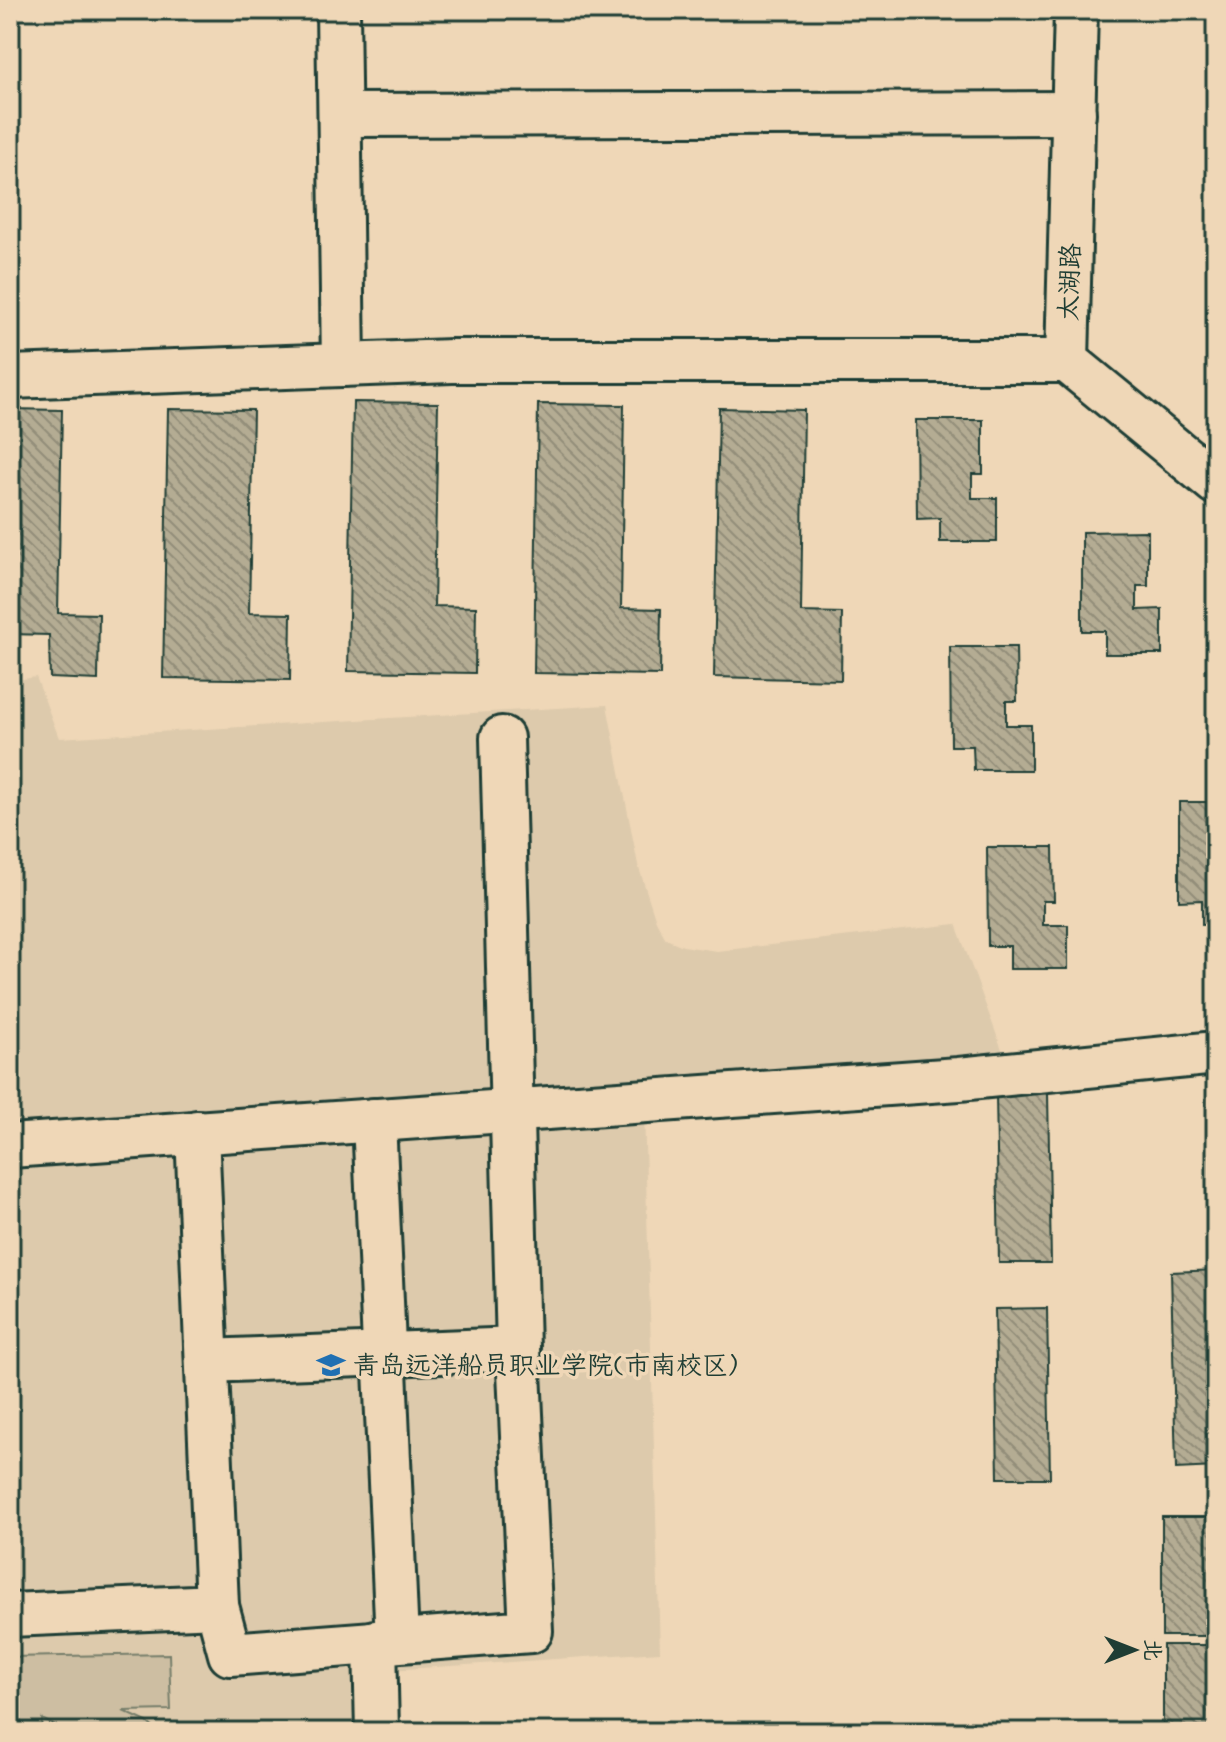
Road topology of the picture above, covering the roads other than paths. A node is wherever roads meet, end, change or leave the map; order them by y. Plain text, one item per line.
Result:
1 (338, 10) edge
2 (1076, 10) edge
3 (1074, 113) junction
4 (341, 115) junction
5 (1067, 361) junction
6 (343, 365) junction
7 (10, 377) edge
8 (1216, 483) edge
9 (502, 738) dead end
10 (1216, 1053) edge
11 (512, 1110) junction
12 (374, 1120) junction
13 (197, 1132) junction
14 (10, 1146) edge
15 (518, 1349) junction
16 (384, 1354) junction
17 (207, 1361) junction
18 (217, 1606) junction
19 (10, 1615) edge
20 (386, 1642) junction
21 (377, 1732) edge

1 - 4 street
2 - 3 street, 太湖路
3 - 4 street
3 - 5 street, 太湖路
4 - 6 street
5 - 6 street
5 - 8 street
6 - 7 street
9 - 11 street
10 - 11 street
11 - 12 street
11 - 15 street
12 - 13 street
12 - 16 street
13 - 14 street
13 - 17 street
15 - 16 street
15 - 20 street
16 - 17 street
16 - 20 street
17 - 18 street
18 - 19 street
18 - 20 street
20 - 21 street

